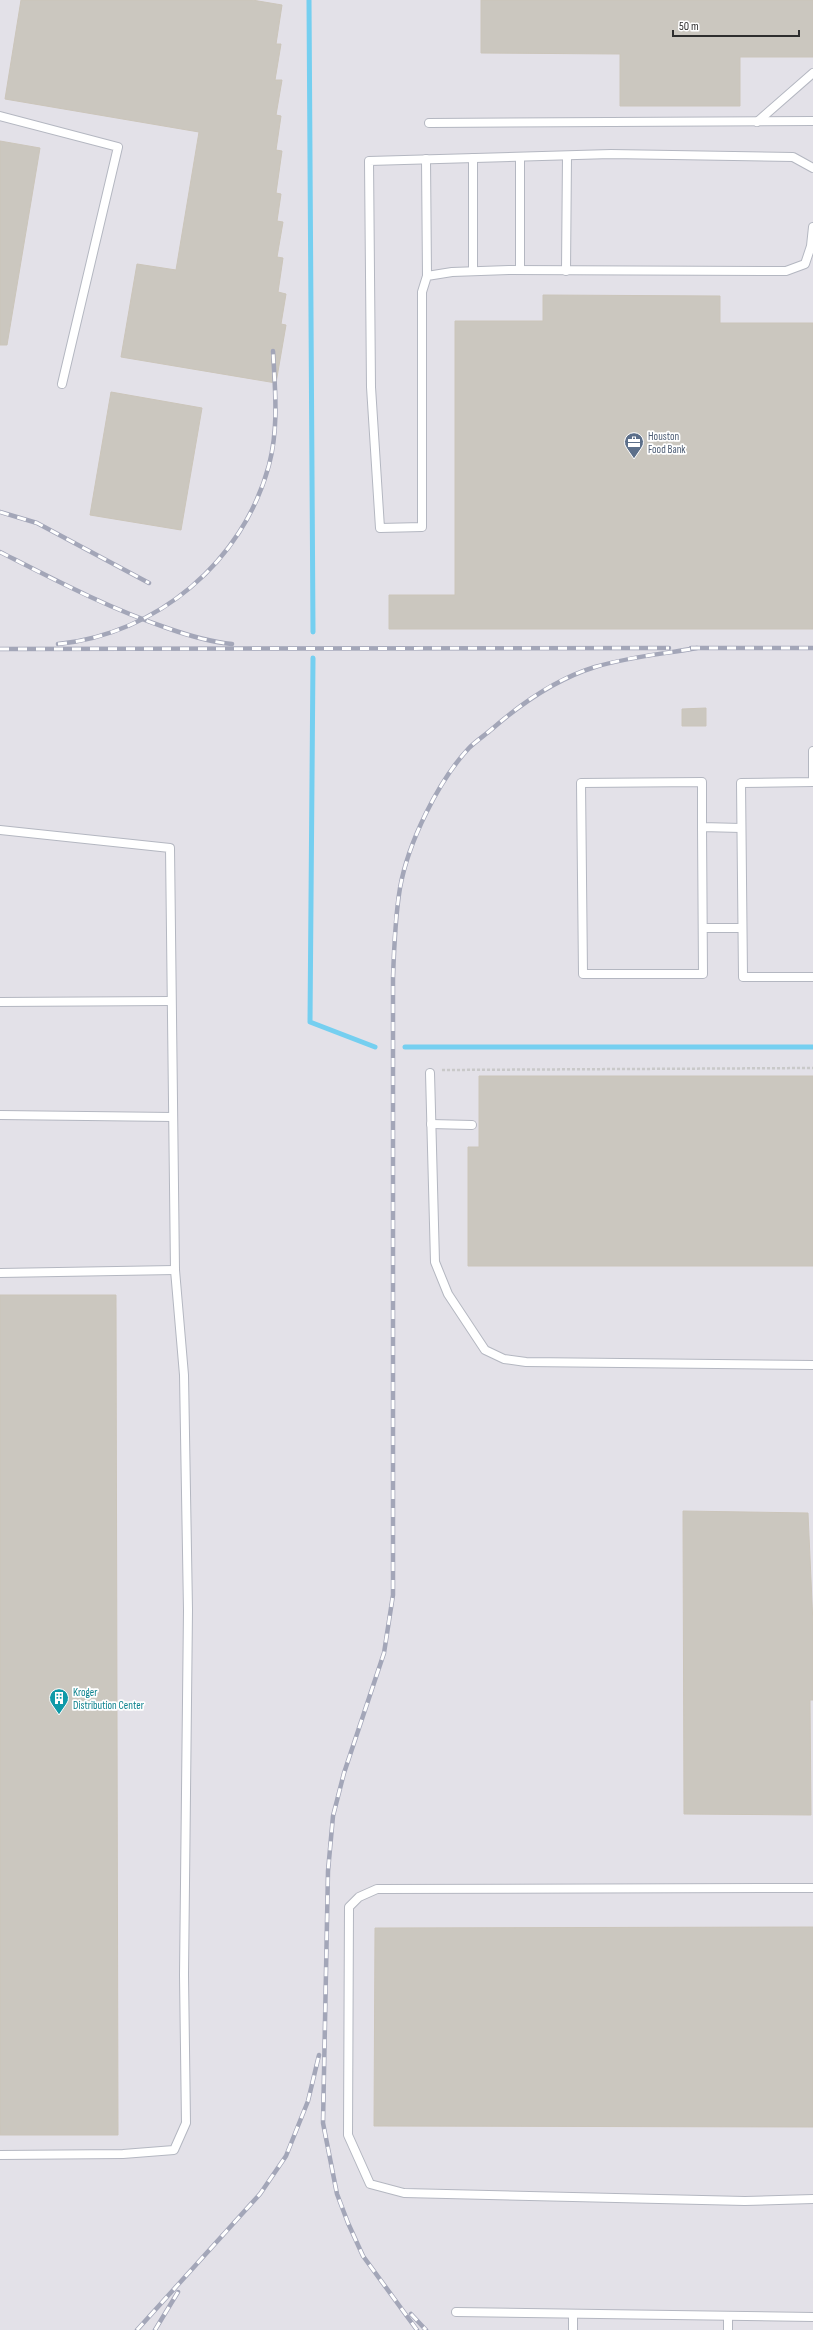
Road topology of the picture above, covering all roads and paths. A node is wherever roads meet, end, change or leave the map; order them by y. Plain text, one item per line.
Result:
1 (813, 73) edge
2 (0, 116) edge
3 (813, 121) edge
4 (757, 122) junction
5 (429, 123) dead end
6 (567, 156) junction
7 (520, 157) junction
8 (473, 158) junction
9 (426, 160) junction
10 (813, 168) edge
11 (813, 227) edge
12 (809, 260) edge
13 (520, 270) junction
14 (473, 271) junction
15 (566, 271) junction
16 (427, 276) junction
17 (62, 384) dead end
18 (813, 750) edge
19 (702, 827) junction
20 (741, 828) junction
21 (0, 830) edge
22 (703, 928) junction
23 (742, 928) junction
24 (813, 977) edge
25 (0, 1002) edge
26 (171, 1002) junction
27 (813, 1068) edge
28 (430, 1073) joint
29 (0, 1114) edge
30 (173, 1117) junction
31 (431, 1124) junction
32 (472, 1125) dead end
33 (175, 1270) junction
34 (0, 1273) edge
35 (813, 1365) edge
36 (813, 1888) edge
37 (0, 2155) edge
38 (813, 2199) edge
39 (456, 2312) dead end
40 (573, 2314) junction
41 (728, 2316) junction
42 (813, 2317) edge
43 (573, 2330) edge
44 (728, 2330) edge

1 - 4 lane
2 - 17 lane
3 - 4 lane
4 - 5 lane
6 - 7 lane
6 - 10 lane
6 - 15 lane
7 - 8 lane
7 - 13 lane
8 - 9 lane
8 - 14 lane
9 - 16 lane
9 - 16 lane
11 - 12 lane
12 - 15 lane
13 - 14 lane
13 - 15 lane
14 - 16 lane
18 - 20 lane
19 - 20 lane
19 - 22 lane
19 - 22 lane
20 - 23 lane
21 - 26 lane
22 - 23 lane
23 - 24 lane
25 - 26 lane
26 - 30 lane
27 - 28 path
28 - 31 lane
29 - 30 lane
30 - 33 lane
31 - 32 lane
31 - 35 lane
33 - 34 lane
33 - 37 lane
36 - 38 lane
39 - 40 lane
40 - 41 lane
40 - 43 lane
41 - 42 lane
41 - 44 lane

